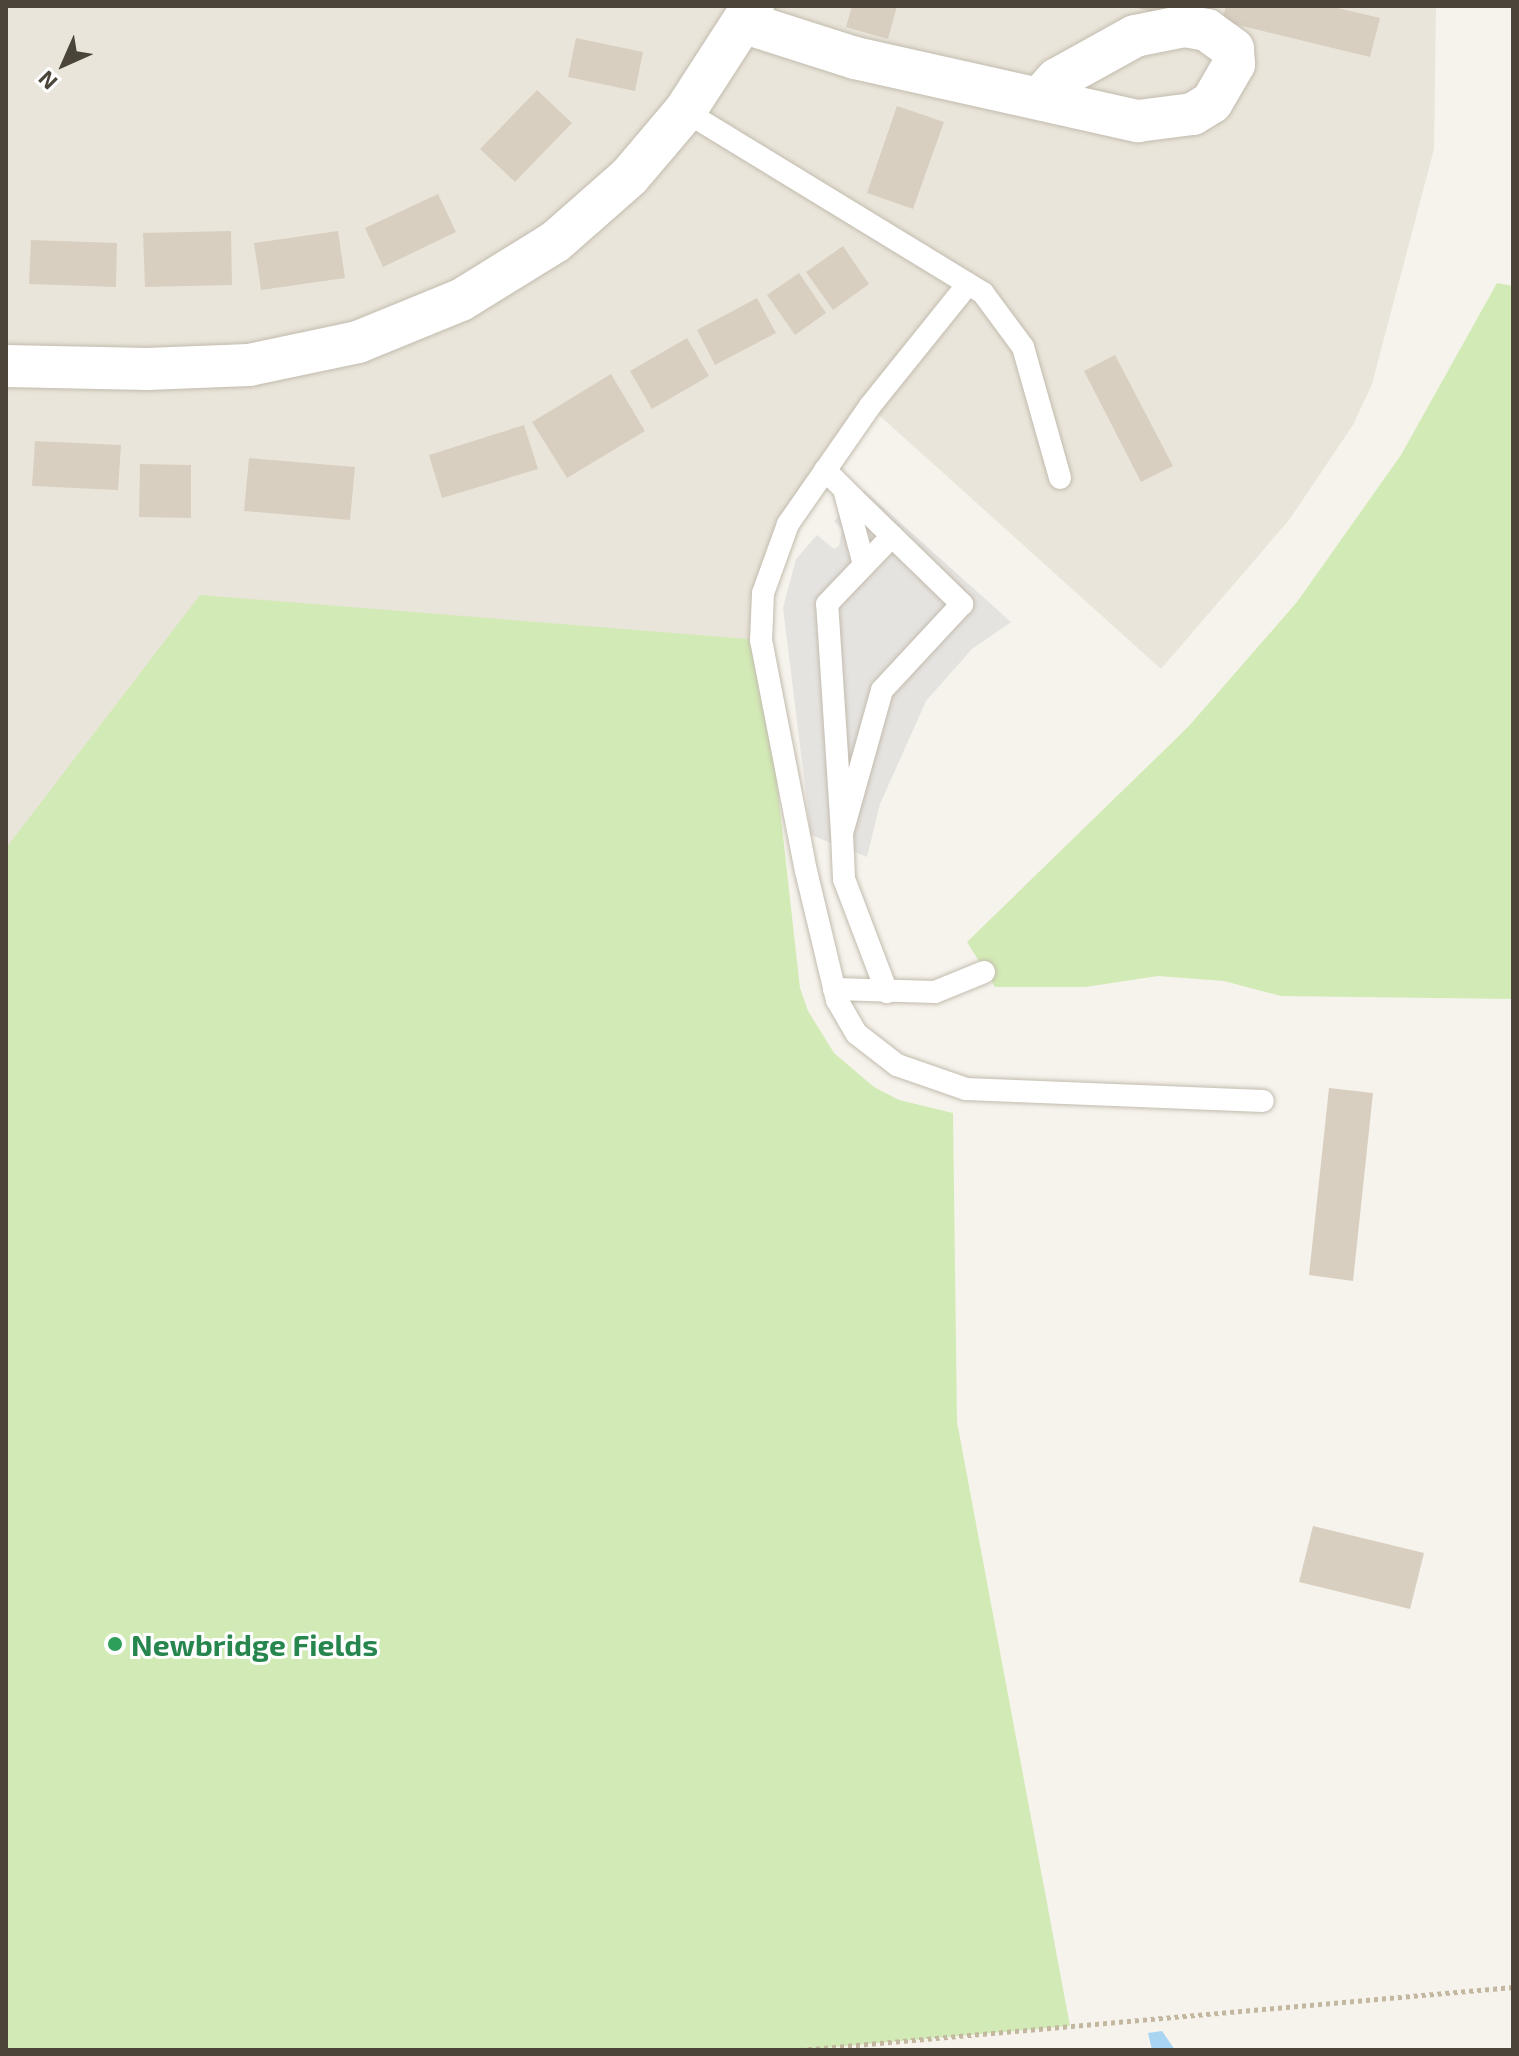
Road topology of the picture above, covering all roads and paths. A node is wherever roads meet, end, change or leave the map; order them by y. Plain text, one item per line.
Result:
1 (749, 15) edge
2 (1041, 97) dead end
3 (685, 111) junction
4 (968, 284) junction
5 (6, 366) edge
6 (825, 470) junction
7 (1060, 478) dead end
8 (845, 490) junction
9 (892, 536) junction
10 (864, 565) junction
11 (842, 833) junction
12 (984, 972) dead end
13 (834, 989) junction
14 (887, 992) junction
15 (1263, 1101) dead end
16 (1513, 1987) edge
17 (800, 2050) edge

1 - 2 street
1 - 3 street
3 - 4 lane
3 - 5 street
4 - 6 lane
4 - 7 lane
6 - 8 lane
6 - 13 lane
8 - 9 lane
8 - 10 lane
9 - 10 lane
9 - 11 lane
10 - 11 lane
11 - 14 lane
12 - 14 lane
13 - 14 lane
13 - 15 lane
16 - 17 path

